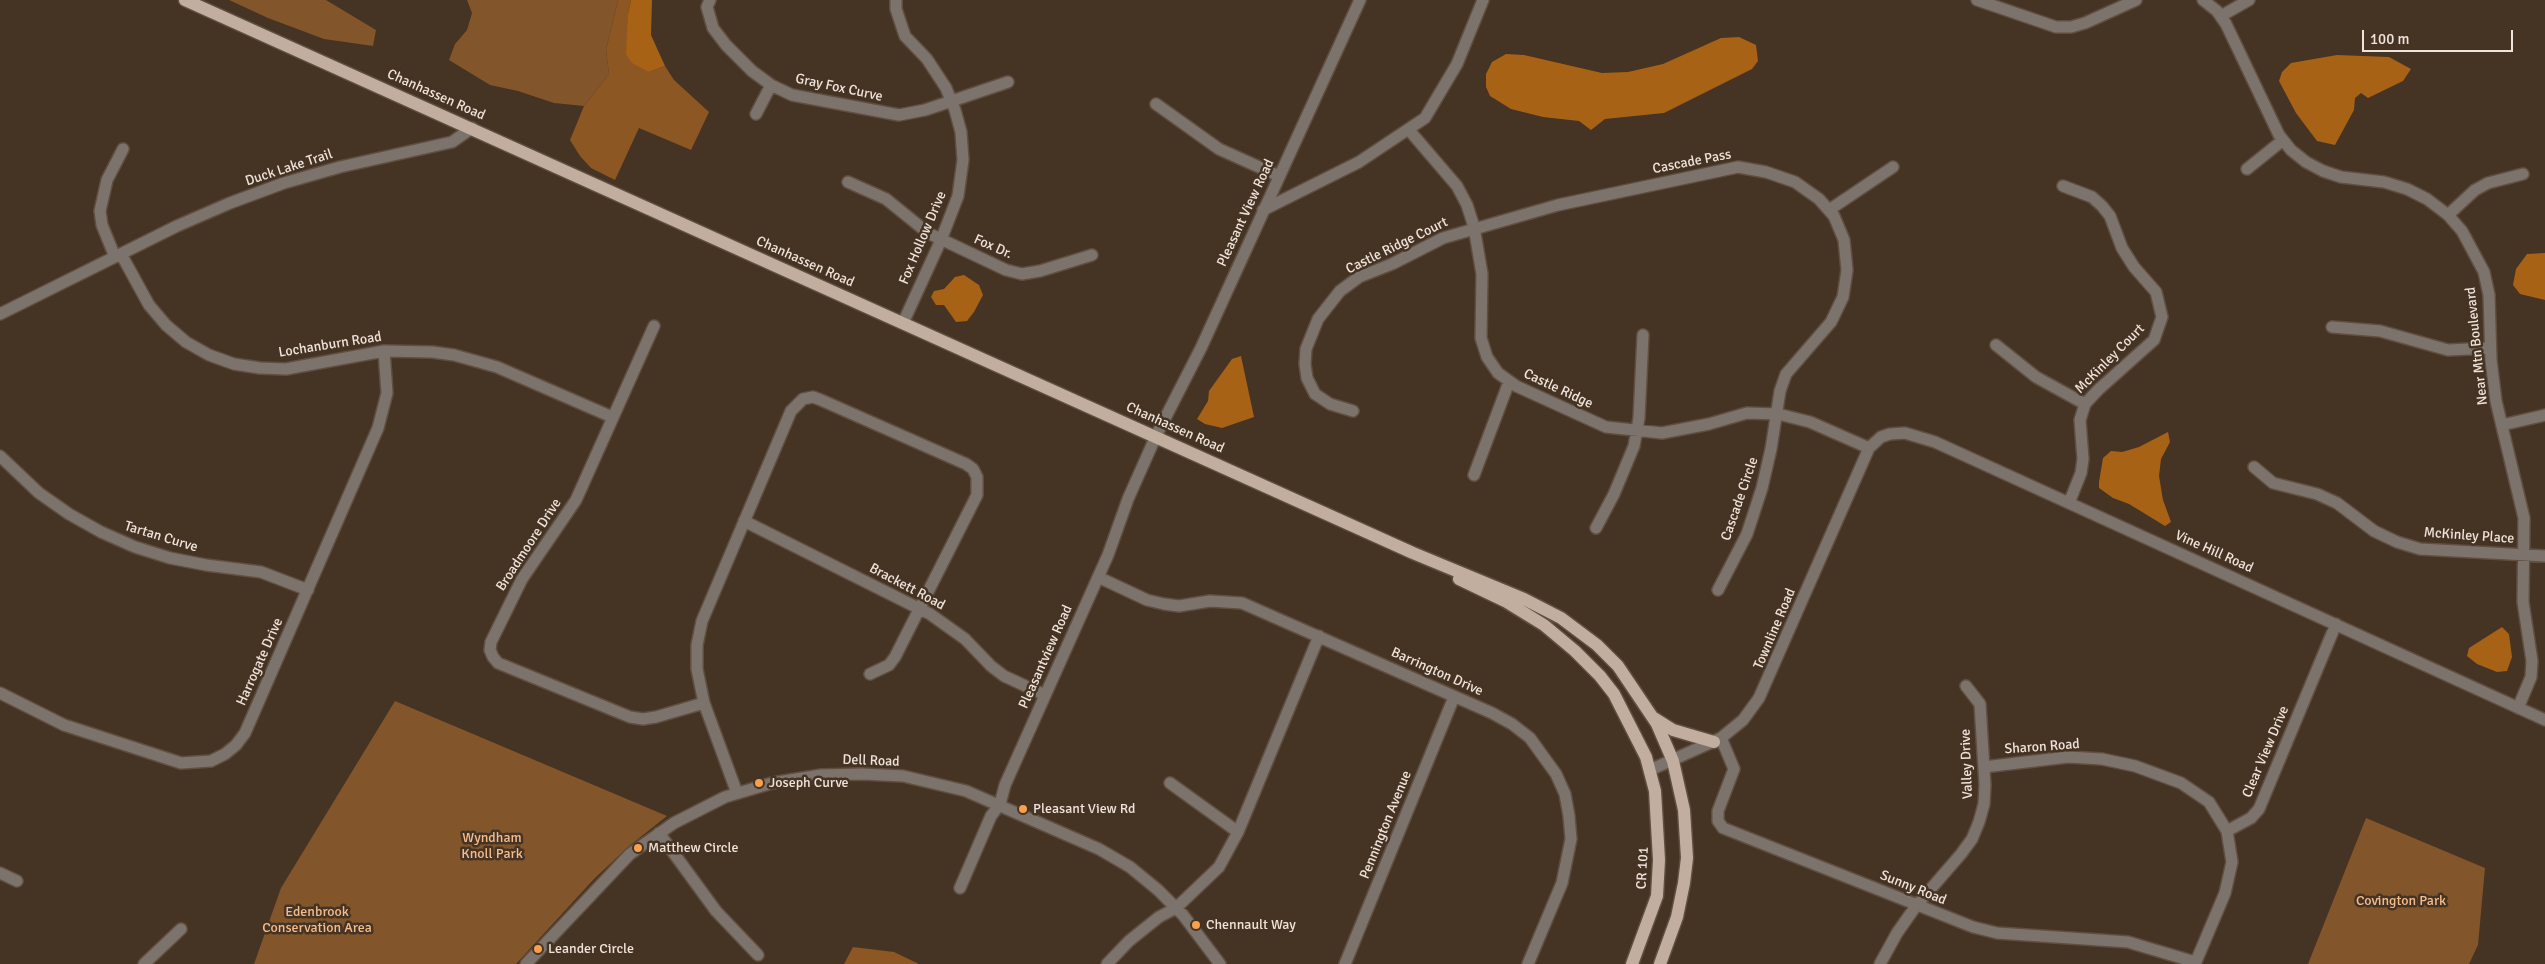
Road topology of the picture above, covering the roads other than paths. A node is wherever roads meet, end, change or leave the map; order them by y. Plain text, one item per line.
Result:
1 (184, 0) edge
2 (710, 0) edge
3 (896, 0) edge
4 (1360, 0) edge
5 (1483, 0) edge
6 (1977, 0) edge
7 (2136, 0) edge
8 (2203, 0) edge
9 (2249, 0) edge
10 (2221, 16) junction
11 (1008, 82) dead end
12 (771, 85) junction
13 (951, 100) junction
14 (1156, 104) dead end
15 (756, 114) dead end
16 (472, 128) junction
17 (1409, 130) junction
18 (2283, 140) junction
19 (123, 149) dead end
20 (1893, 167) dead end
21 (2247, 168) dead end
22 (2523, 174) dead end
23 (1279, 176) junction
24 (848, 182) dead end
25 (2063, 186) dead end
26 (1263, 210) junction
27 (1829, 210) junction
28 (2448, 216) junction
29 (1474, 227) junction
30 (941, 240) junction
31 (1092, 255) dead end
32 (118, 256) junction
33 (0, 314) edge
34 (903, 323) junction
35 (654, 326) dead end
36 (2332, 327) dead end
37 (1643, 335) dead end
38 (1996, 345) dead end
39 (2490, 348) junction
40 (384, 351) junction
41 (1509, 382) junction
42 (2085, 404) junction
43 (1353, 411) dead end
44 (1778, 414) junction
45 (2545, 415) edge
46 (612, 417) junction
47 (2502, 425) junction
48 (1637, 432) junction
49 (1156, 436) junction
50 (1869, 448) junction
51 (0, 456) edge
52 (2254, 467) dead end
53 (1474, 475) dead end
54 (2069, 503) junction
55 (744, 520) junction
56 (1596, 528) dead end
57 (1413, 553) junction
58 (2523, 555) junction
59 (2545, 556) edge
60 (1098, 578) junction
61 (308, 590) junction
62 (1718, 590) dead end
63 (919, 609) junction
64 (2336, 624) junction
65 (1319, 636) junction
66 (870, 674) dead end
67 (1966, 686) dead end
68 (0, 693) edge
69 (1045, 695) junction
70 (1454, 696) junction
71 (704, 703) junction
72 (2518, 708) junction
73 (1654, 718) junction
74 (2545, 720) edge
75 (1718, 740) junction
76 (1673, 761) junction
77 (1984, 768) junction
78 (1650, 770) junction
79 (1170, 783) dead end
80 (737, 793) junction
81 (1000, 804) junction
82 (2227, 831) junction
83 (1238, 832) junction
84 (659, 833) junction
85 (0, 873) edge
86 (17, 880) dead end
87 (960, 888) dead end
88 (1916, 906) junction
89 (1176, 908) junction
90 (181, 929) dead end
91 (758, 955) dead end
92 (2195, 963) edge
93 (144, 964) edge
94 (526, 964) edge
95 (1107, 964) edge
96 (1220, 964) edge
97 (1345, 964) edge
98 (1528, 964) edge
99 (1632, 964) edge
100 (1660, 964) edge
101 (1880, 964) edge

1 - 16 main road, Chanhassen Road
2 - 12 street, Gray Fox Curve
3 - 13 street, Fox Hollow Drive
4 - 23 street, Pleasant View Road
5 - 17 street
6 - 7 street
8 - 10 street, Near Mtn Boulevard
9 - 10 street
10 - 18 street, Near Mtn Boulevard
11 - 13 street, Gray Fox Curve
12 - 13 street, Gray Fox Curve
12 - 15 street
13 - 30 street, Fox Hollow Drive
14 - 23 street
16 - 32 street, Duck Lake Trail
16 - 34 main road, Chanhassen Road
17 - 26 street
17 - 29 street, Castle Ridge
18 - 21 street
18 - 28 street, Near Mtn Boulevard
19 - 32 street, Lochanburn Road
20 - 27 street
22 - 28 street
23 - 26 street, Pleasant View Road
24 - 30 street, Fox Dr.
25 - 42 street, McKinley Court
26 - 49 street, Pleasant View Road
27 - 29 street, Cascade Pass
27 - 44 street, Cascade Pass
28 - 39 street, Near Mtn Boulevard
29 - 41 street, Castle Ridge
29 - 43 street, Castle Ridge Court
30 - 31 street, Fox Dr.
30 - 34 street, Fox Hollow Drive
32 - 33 street, Duck Lake Trail
32 - 40 street, Lochanburn Road
34 - 49 main road, Chanhassen Road
35 - 46 street, Broadmoore Drive
36 - 39 street
37 - 48 street
38 - 42 street
39 - 47 street, Near Mtn Boulevard
40 - 46 street, Lochanburn Road
40 - 61 street, Harrogate Drive
41 - 48 street, Castle Ridge
41 - 53 street
42 - 54 street, McKinley Court
44 - 48 street, Castle Ridge
44 - 50 street, Castle Ridge
44 - 62 street, Cascade Circle
45 - 47 street
46 - 71 street, Broadmoore Drive
47 - 58 street, Near Mtn Boulevard
48 - 56 street
49 - 57 main road, Chanhassen Road
49 - 60 street, Pleasantview Road
50 - 54 street, Vine Hill Road
50 - 75 street, Townline Road
51 - 61 street, Tartan Curve
52 - 58 street, McKinley Place
54 - 64 street, Vine Hill Road
55 - 63 street, Brackett Road
55 - 63 street
55 - 71 street
57 - 73 main road
57 - 78 main road, CR 101
58 - 59 street, McKinley Place
58 - 72 street, Near Mtn Boulevard
60 - 65 street, Barrington Drive
60 - 69 street, Pleasantview Road
61 - 68 street, Harrogate Drive
63 - 66 street
63 - 69 street, Brackett Road
64 - 72 street, Vine Hill Road
64 - 82 street, Clear View Drive
65 - 70 street, Barrington Drive
65 - 83 street
67 - 77 street, Valley Drive
69 - 81 street, Pleasantview Road
70 - 97 street, Pennington Avenue
70 - 98 street, Barrington Drive
71 - 80 street
72 - 74 street, Vine Hill Road
73 - 75 main road
73 - 76 main road
75 - 76 street, Townline Road
75 - 88 street, Sunny Road
76 - 78 street, Townline Road
76 - 100 main road
77 - 82 street, Sharon Road
77 - 88 street, Valley Drive
78 - 99 main road, CR 101 / CR 101
79 - 83 street
80 - 81 street, Dell Road
80 - 84 street, Dell Road
81 - 87 street, Pleasantview Road
81 - 89 street, Dell Road
82 - 92 street
83 - 89 street
84 - 91 street
84 - 94 street, Dell Road
85 - 86 street
88 - 92 street, Sunny Road
88 - 101 street, Valley Drive
89 - 95 street
89 - 96 street, Dell Road
90 - 93 street

